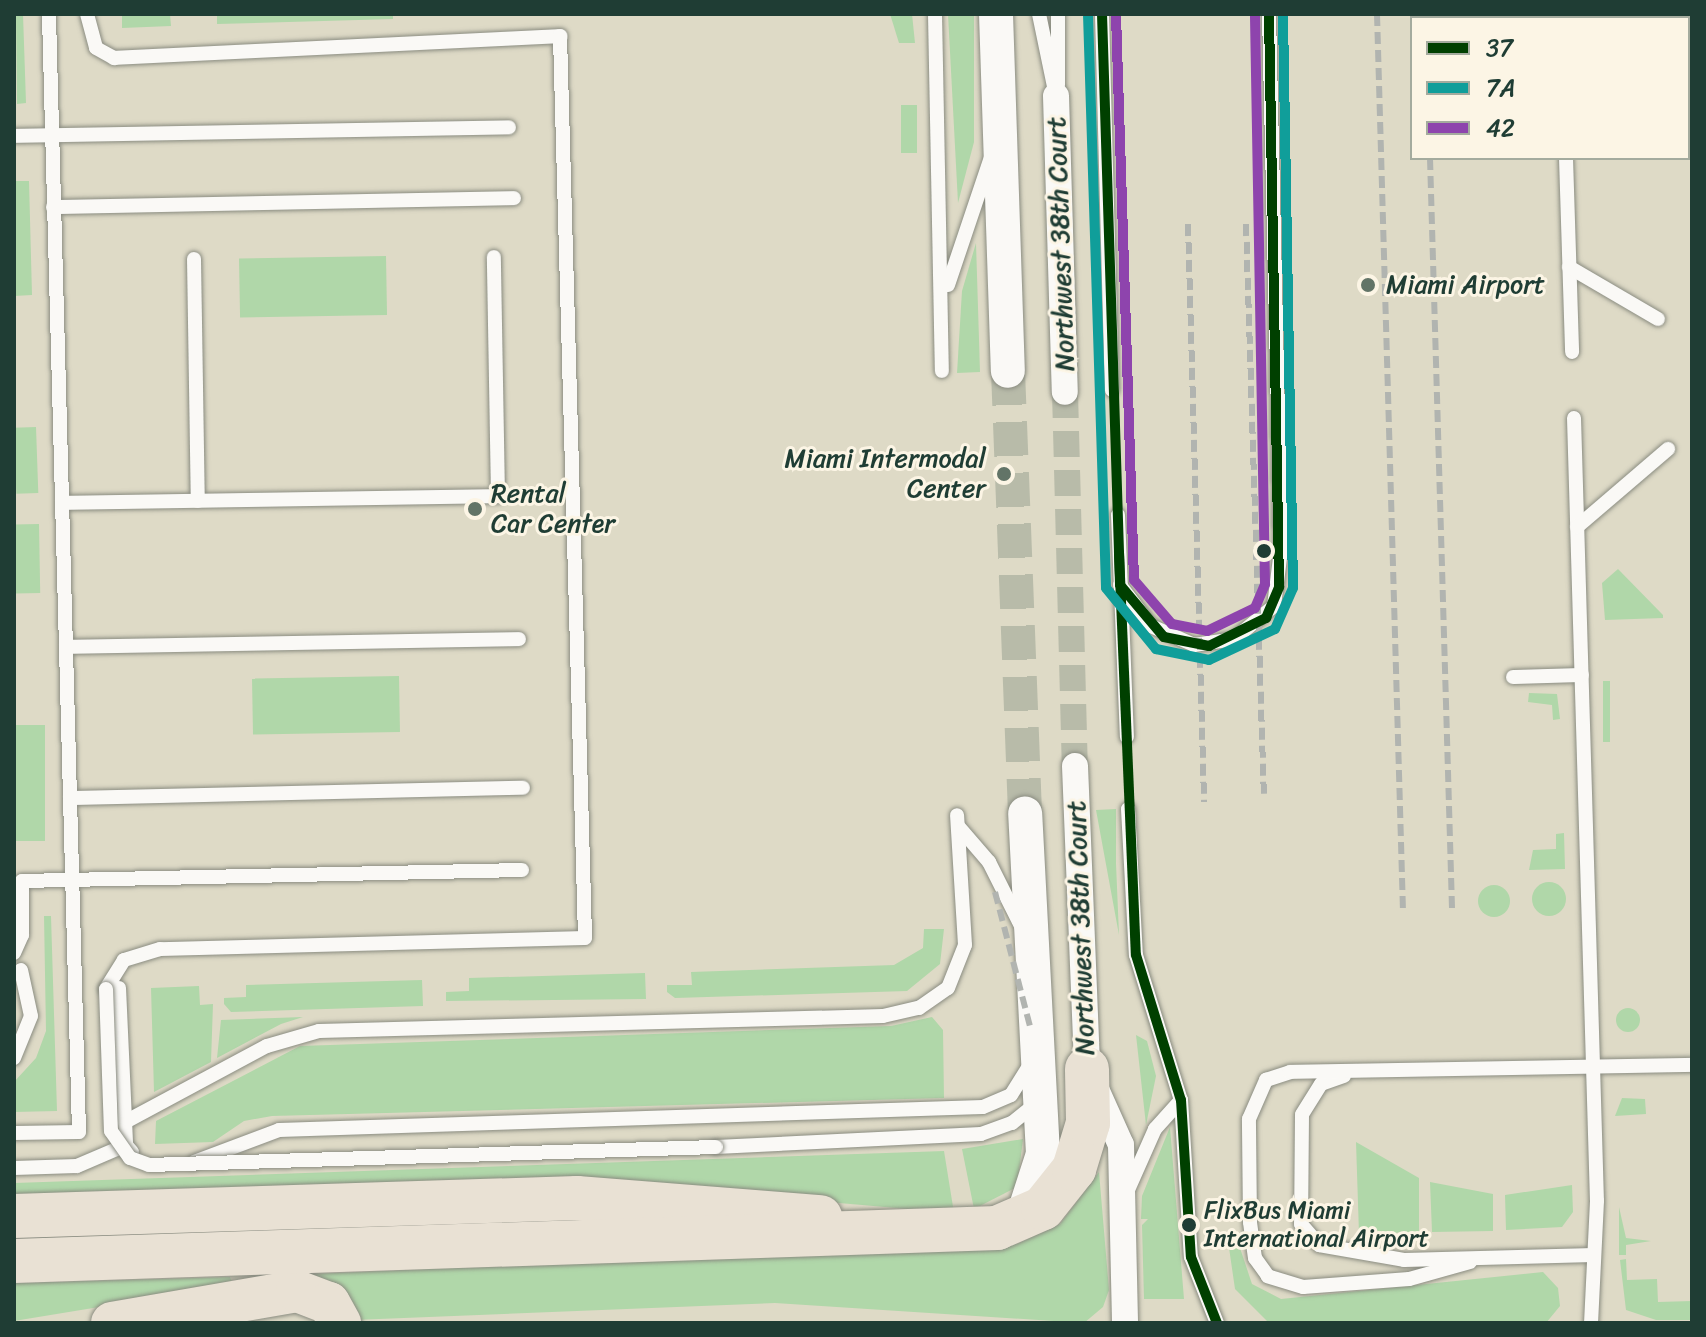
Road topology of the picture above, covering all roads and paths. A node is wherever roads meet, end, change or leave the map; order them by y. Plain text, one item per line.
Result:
1 (49, 14) edge
2 (935, 14) edge
3 (996, 14) edge
4 (1039, 14) edge
5 (1058, 14) edge
6 (1102, 14) edge
7 (1269, 14) edge
8 (87, 22) edge
9 (1056, 96) junction
10 (509, 127) dead end
11 (1000, 134) junction
12 (52, 135) junction
13 (14, 136) edge
14 (1566, 160) edge
15 (514, 198) dead end
16 (53, 207) junction
17 (494, 257) dead end
18 (194, 259) dead end
19 (1569, 267) junction
20 (944, 300) junction
21 (1658, 319) dead end
22 (1572, 352) dead end
23 (942, 371) dead end
24 (1008, 371) tunnel mouth
25 (1112, 390) dead end
26 (1065, 392) tunnel mouth
27 (1574, 418) dead end
28 (1668, 449) dead end
29 (198, 501) junction
30 (62, 503) junction
31 (1118, 515) dead end
32 (1577, 527) junction
33 (1120, 585) junction
34 (519, 639) dead end
35 (66, 647) junction
36 (1582, 675) junction
37 (1513, 677) dead end
38 (1127, 737) dead end
39 (1075, 766) tunnel mouth
40 (523, 788) dead end
41 (70, 798) junction
42 (1128, 809) dead end
43 (1025, 813) tunnel mouth
44 (522, 870) dead end
45 (72, 878) junction
46 (1033, 949) junction
47 (14, 953) edge
48 (21, 970) dead end
49 (112, 989) junction
50 (1039, 1046) junction
51 (14, 1058) edge
52 (1692, 1065) edge
53 (1594, 1068) junction
54 (1087, 1069) junction
55 (1352, 1074) junction
56 (1043, 1097) junction
57 (1181, 1100) junction
58 (125, 1122) junction
59 (14, 1133) edge
60 (126, 1145) junction
61 (14, 1168) edge
62 (1124, 1200) junction
63 (14, 1216) edge
64 (1021, 1223) junction
65 (900, 1235) junction
66 (1594, 1255) junction
67 (14, 1261) edge
68 (1470, 1262) junction
69 (112, 1323) edge
70 (340, 1323) edge
71 (1125, 1323) edge
72 (1217, 1323) edge
73 (1591, 1323) edge

1 - 12 lane
2 - 20 lane
3 - 11 street
4 - 9 lane
5 - 9 lane
6 - 25 lane
7 - 33 lane
8 - 49 lane
9 - 26 street, Northwest 38th Court
10 - 12 lane
11 - 20 lane
11 - 24 street
12 - 13 lane
12 - 16 lane
14 - 19 lane
15 - 16 lane
16 - 30 lane
17 - 29 lane
18 - 29 lane
19 - 21 lane
19 - 22 lane
20 - 23 lane
27 - 32 lane
28 - 32 lane
29 - 30 lane
30 - 35 lane
31 - 33 lane
32 - 36 lane
33 - 38 lane
34 - 35 lane
35 - 41 lane
36 - 37 lane
36 - 53 lane
39 - 54 street, Northwest 38th Court
40 - 41 lane
41 - 45 lane
42 - 57 lane
43 - 46 street
44 - 45 lane
45 - 47 lane
45 - 59 lane
46 - 50 street
46 - 58 lane
48 - 51 lane
49 - 56 lane, bridge
49 - 58 lane
50 - 56 street
50 - 60 lane
52 - 53 lane
53 - 55 lane
53 - 66 lane
54 - 62 street, Northwest 38th Court
54 - 64 highway
55 - 68 lane
55 - 68 lane
56 - 64 street
57 - 62 lane
57 - 72 lane
58 - 60 lane
60 - 61 lane
62 - 71 street, Northwest 38th Court
63 - 65 highway
64 - 65 highway
65 - 67 highway
66 - 68 lane
66 - 73 lane
69 - 70 main road

